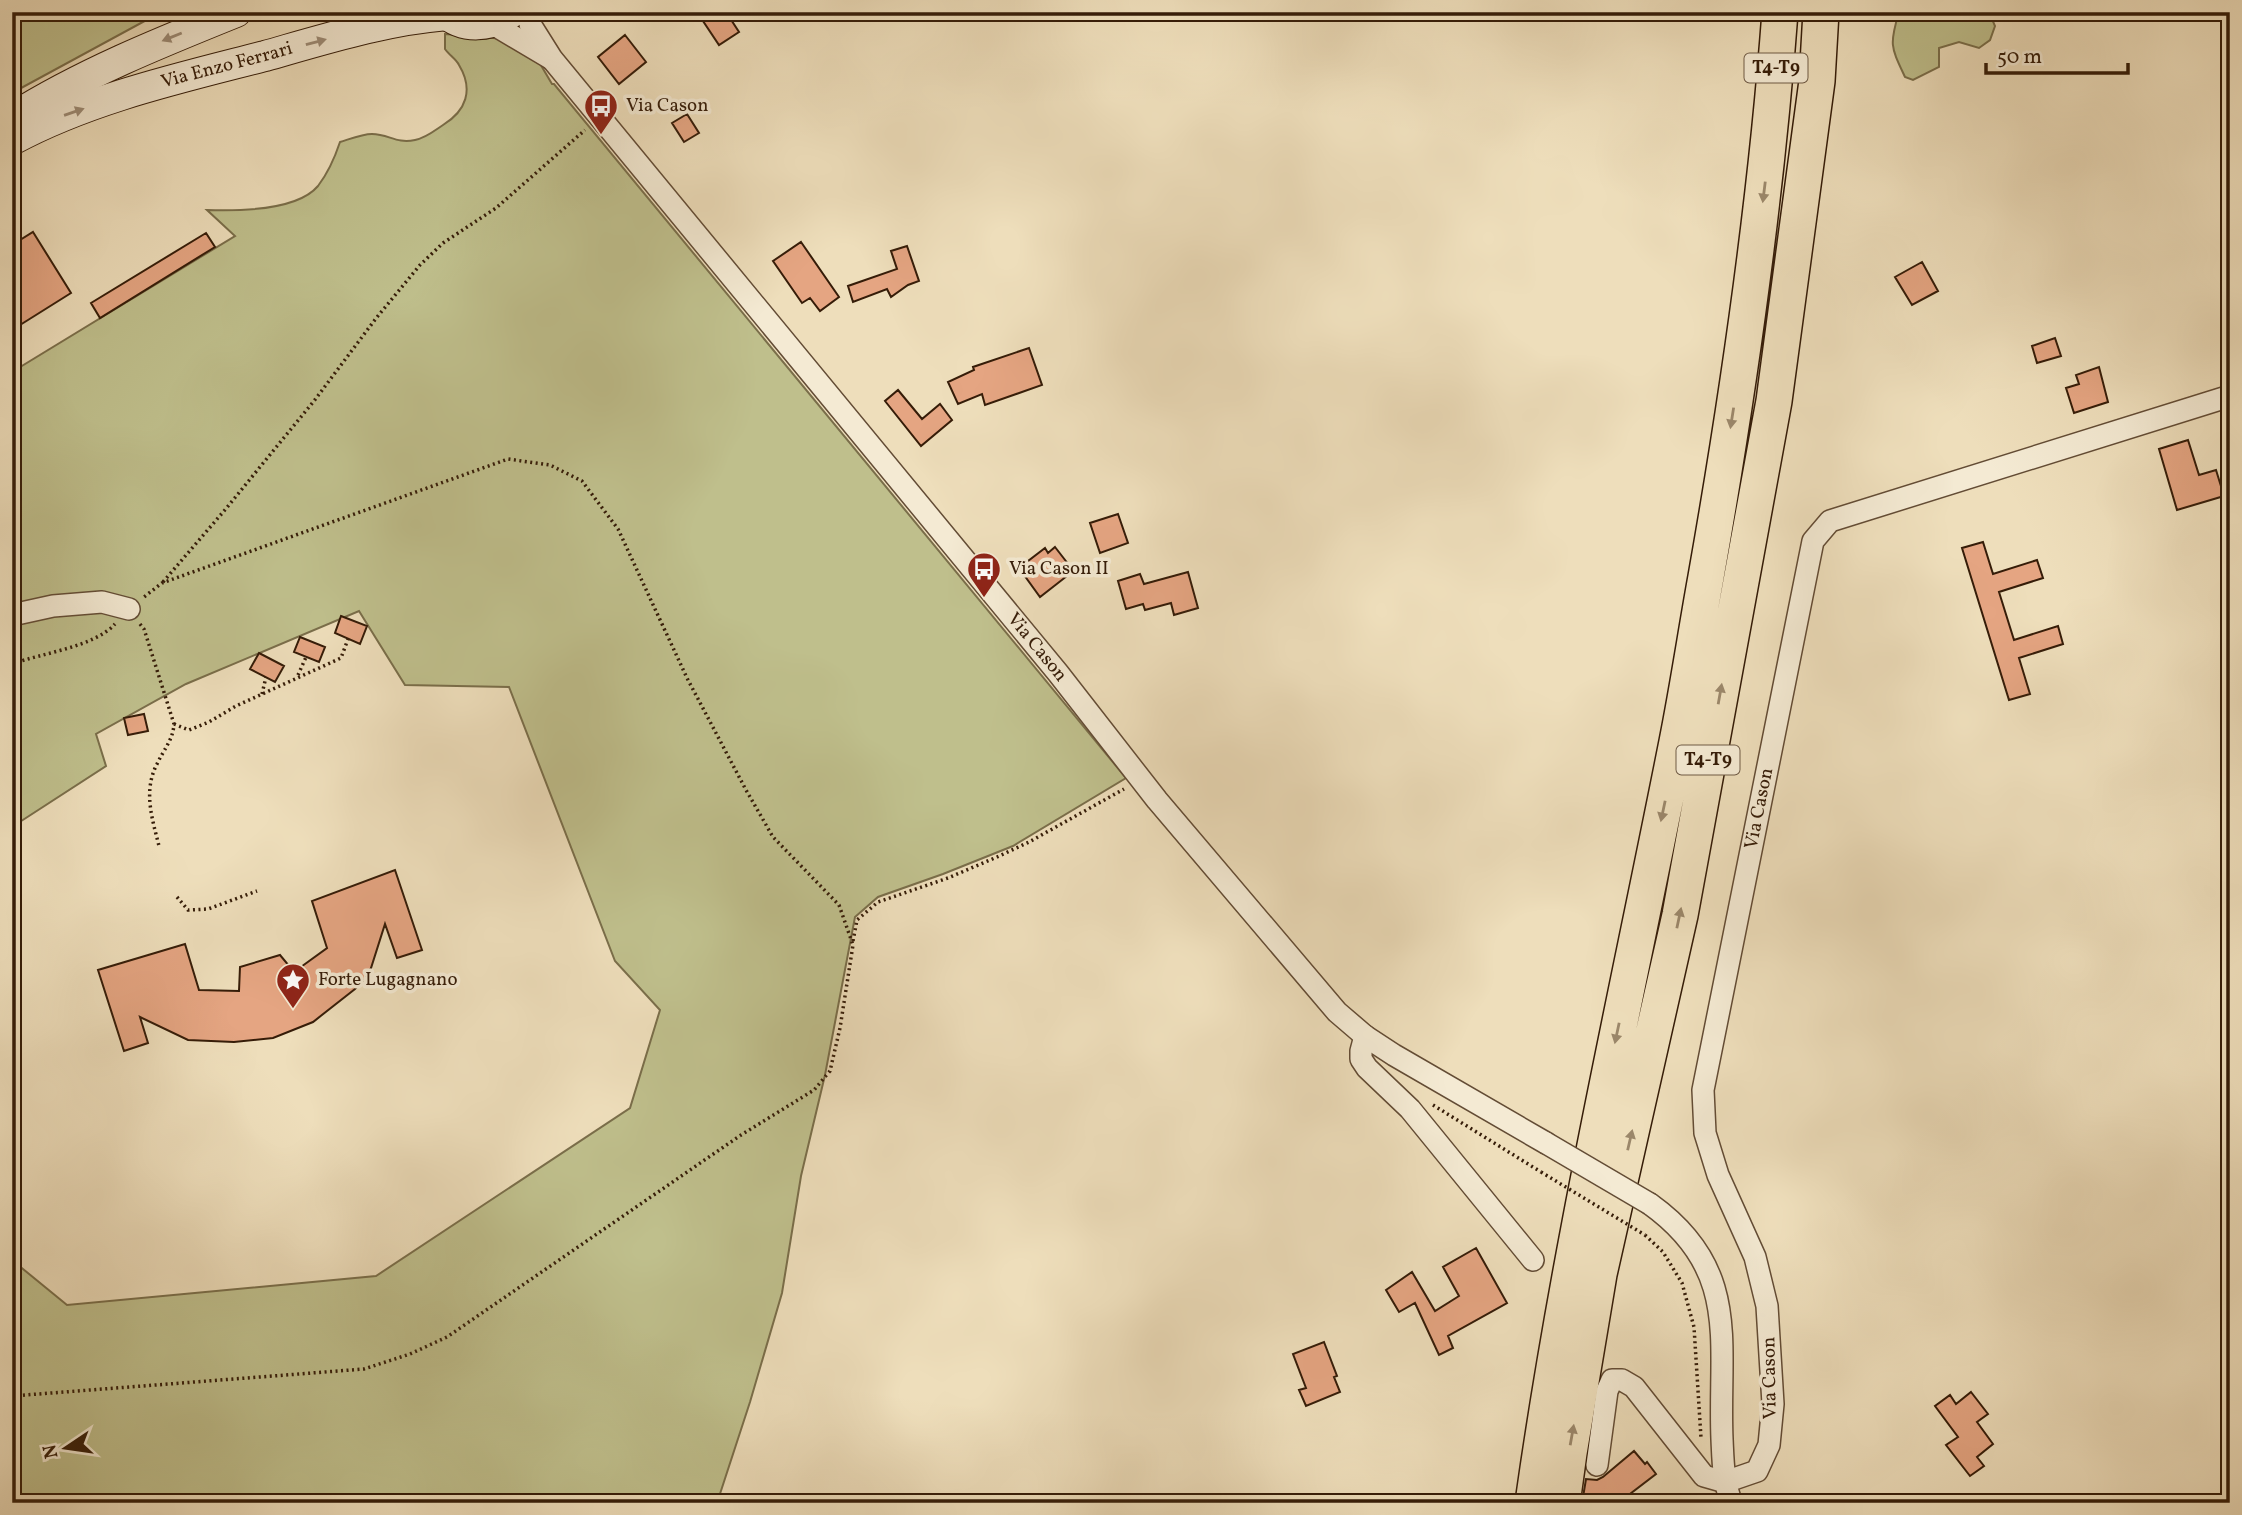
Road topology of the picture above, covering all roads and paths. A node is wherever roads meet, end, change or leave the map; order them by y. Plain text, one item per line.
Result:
1 (236, 12) edge
2 (528, 12) edge
3 (1767, 12) edge
4 (1780, 12) edge
5 (1821, 12) edge
6 (445, 14) edge
7 (501, 18) edge
8 (552, 59) junction
9 (600, 116) junction
10 (12, 118) edge
11 (1772, 125) junction
12 (12, 140) edge
13 (2230, 396) edge
14 (162, 583) junction
15 (129, 609) junction
16 (12, 615) edge
17 (348, 639) dead end
18 (306, 657) dead end
19 (12, 664) edge
20 (266, 677) dead end
21 (298, 677) junction
22 (262, 694) junction
23 (174, 723) junction
24 (1142, 781) junction
25 (159, 846) dead end
26 (257, 891) dead end
27 (177, 897) dead end
28 (853, 945) junction
29 (1365, 1035) junction
30 (1541, 1172) dead end
31 (1533, 1260) dead end
32 (12, 1396) edge
33 (1702, 1444) dead end
34 (1597, 1465) dead end
35 (1729, 1492) edge
36 (1533, 1503) edge
37 (1562, 1503) edge

1 -> 10 main road, Via Enzo Ferrari
2 - 8 street, Via Cason
3 - 11 highway, T4-T9
4 - 11 highway, T4-T9
37 -> 5 highway, T4-T9
6 - 7 main road
12 -> 6 main road, Via Enzo Ferrari
7 - 8 street, Via Cason
8 - 9 street, Via Cason
9 - 14 path
9 - 24 street, Via Cason
11 -> 36 highway, T4-T9
13 - 35 street, Via Cason
14 - 15 path
14 - 28 path
15 - 16 street
15 - 19 path
15 - 23 path
17 - 21 path
18 - 21 path
20 - 22 path
21 - 22 path
22 - 23 path
23 - 25 path
24 - 28 path
24 - 29 street, Via Cason
26 - 27 path
28 - 32 path
29 - 31 street
29 - 35 street, Via Cason, bridge
30 - 33 path, bridge
34 - 35 street

